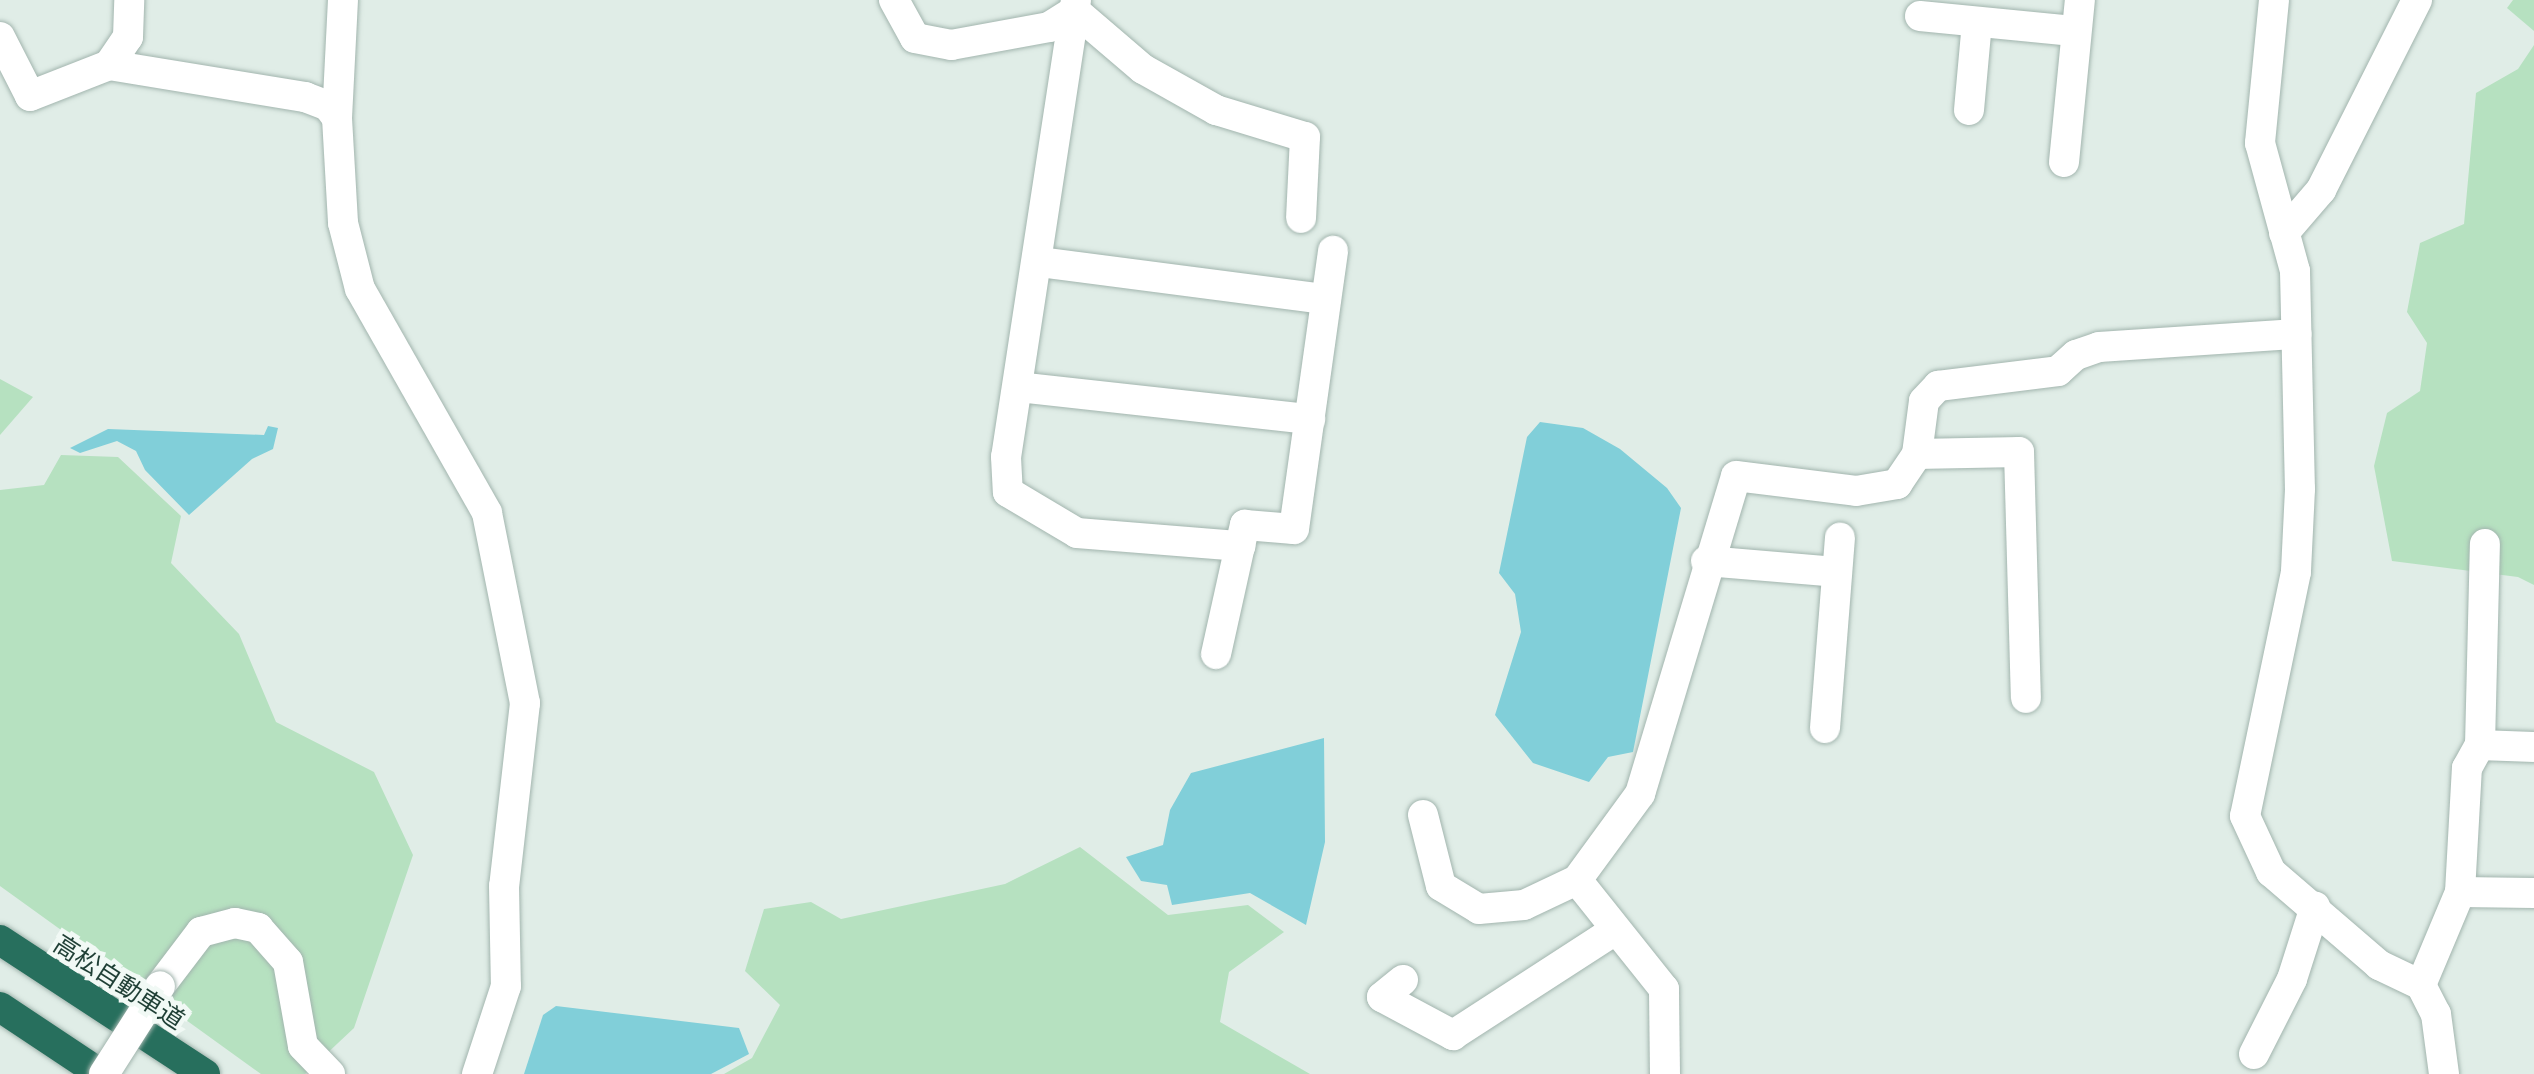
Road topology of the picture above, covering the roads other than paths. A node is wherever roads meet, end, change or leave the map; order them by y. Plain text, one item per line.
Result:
1 (129, 0) edge
2 (343, 0) edge
3 (894, 0) edge
4 (2080, 0) edge
5 (2274, 0) edge
6 (2417, 0) edge
7 (1075, 6) edge
8 (1920, 16) dead end
9 (1977, 22) junction
10 (2072, 31) junction
11 (0, 37) edge
12 (109, 65) junction
13 (1969, 110) dead end
14 (337, 118) junction
15 (2064, 162) dead end
16 (1301, 218) dead end
17 (2284, 232) junction
18 (1332, 251) dead end
19 (1040, 262) junction
20 (1326, 299) junction
21 (2296, 334) junction
22 (1018, 387) junction
23 (1310, 419) junction
24 (1918, 454) junction
25 (1840, 538) dead end
26 (2485, 544) dead end
27 (1240, 546) junction
28 (1706, 561) junction
29 (1836, 572) junction
30 (1216, 654) dead end
31 (2026, 698) dead end
32 (1825, 728) dead end
33 (2480, 745) junction
34 (2534, 747) edge
35 (1423, 815) dead end
36 (1577, 880) junction
37 (2460, 892) junction
38 (2534, 893) edge
39 (2316, 907) junction
40 (1616, 930) junction
41 (0, 940) edge
42 (1404, 980) dead end
43 (2421, 985) junction
44 (0, 1006) edge
45 (2254, 1054) dead end
46 (102, 1074) edge
47 (205, 1074) edge
48 (330, 1074) edge
49 (477, 1074) edge
50 (1665, 1074) edge
51 (2444, 1074) edge

1 - 12 street
2 - 14 street
3 - 7 street
4 - 10 street
5 - 17 street
6 - 17 street
7 - 16 street
7 - 19 street
8 - 9 street
9 - 10 street
9 - 13 street
10 - 15 street
11 - 12 street
12 - 14 street
14 - 49 street
17 - 21 street
18 - 20 street
19 - 20 street
19 - 22 street
20 - 23 street
21 - 24 street
21 - 39 street
22 - 23 street
22 - 27 street
23 - 27 street
24 - 28 street
24 - 31 street
25 - 29 street
26 - 33 street
27 - 30 street
28 - 29 street
28 - 36 street
29 - 32 street
33 - 34 street
33 - 37 street
35 - 36 street
36 - 40 street
37 - 38 street
37 - 43 street
39 - 43 street
39 - 45 street
40 - 42 street
40 - 50 street
41 - 47 highway, 高松自動車道
43 - 51 street
44 - 46 highway
46 - 48 street, bridge

